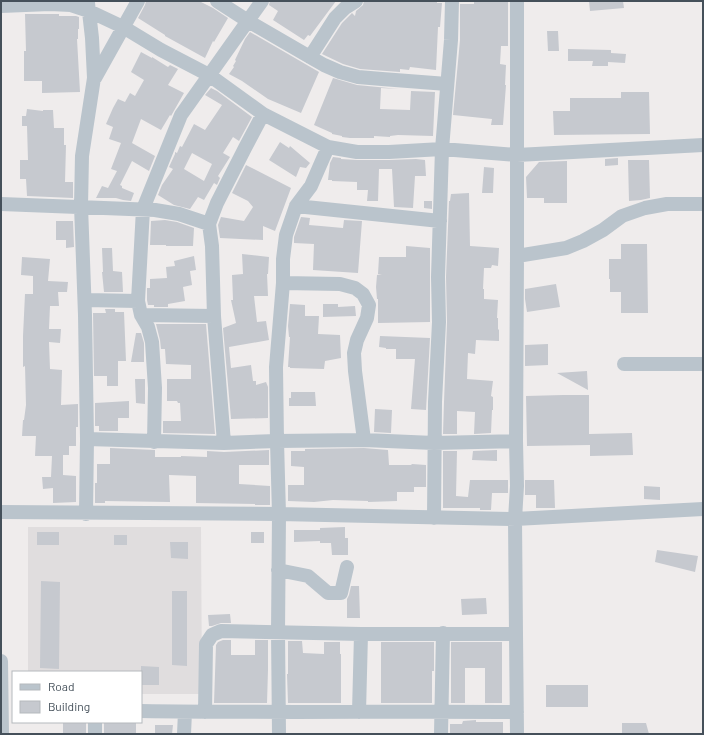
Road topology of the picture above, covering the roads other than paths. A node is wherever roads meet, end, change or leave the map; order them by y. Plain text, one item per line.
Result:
1 (138, 1) edge
2 (217, 1) edge
3 (262, 1) edge
4 (356, 1) edge
5 (452, 1) edge
6 (517, 1) edge
7 (1, 6) edge
8 (88, 6) edge
9 (248, 20) junction
10 (123, 27) junction
11 (310, 58) junction
12 (209, 75) junction
13 (94, 78) junction
14 (447, 84) junction
15 (263, 114) junction
16 (703, 145) edge
17 (328, 147) junction
18 (442, 150) junction
19 (517, 156) junction
20 (1, 204) edge
21 (703, 204) edge
22 (80, 206) junction
23 (296, 206) junction
24 (143, 209) junction
25 (440, 220) junction
26 (209, 224) junction
27 (518, 256) junction
28 (283, 283) junction
29 (85, 300) junction
30 (138, 300) junction
31 (141, 315) junction
32 (214, 316) junction
33 (624, 364) dead end
34 (703, 364) edge
35 (87, 439) junction
36 (364, 440) junction
37 (277, 441) junction
38 (516, 441) junction
39 (154, 442) junction
40 (224, 443) junction
41 (434, 443) junction
42 (703, 509) edge
43 (1, 512) edge
44 (86, 514) junction
45 (279, 514) junction
46 (434, 518) junction
47 (515, 519) junction
48 (347, 567) dead end
49 (278, 570) junction
50 (278, 632) junction
51 (443, 633) junction
52 (360, 634) junction
53 (516, 634) junction
54 (1, 661) edge
55 (142, 711) edge
56 (184, 712) junction
57 (205, 712) junction
58 (279, 712) junction
59 (359, 712) junction
60 (441, 712) junction
61 (516, 712) junction
62 (4, 720) edge
63 (95, 723) edge
64 (95, 734) edge
65 (184, 734) edge
66 (279, 734) edge
67 (441, 734) edge
68 (517, 734) edge

1 - 10 street
2 - 9 street
3 - 9 street
4 - 11 street
5 - 14 street
6 - 19 street
7 - 8 street
8 - 10 street
8 - 13 street
9 - 11 street
9 - 12 street
10 - 12 street
10 - 13 street
11 - 14 street
12 - 15 street
12 - 24 street
13 - 22 street
14 - 18 street
15 - 17 street
15 - 26 street
16 - 19 street
17 - 18 street
17 - 23 street
18 - 19 street
18 - 25 street
19 - 27 street
20 - 22 street
21 - 27 street
22 - 24 street
22 - 29 street
23 - 25 street
23 - 28 street
24 - 26 street
24 - 30 street
25 - 41 street
26 - 32 street
27 - 38 street
28 - 36 street
28 - 37 street
29 - 30 street
29 - 35 street
30 - 31 street
31 - 32 street
31 - 39 street
32 - 40 street
33 - 34 street
35 - 39 street
35 - 44 street
36 - 37 street
36 - 41 street
37 - 40 street
37 - 45 street
38 - 41 street
38 - 47 street
39 - 40 street
41 - 46 street
42 - 47 street
43 - 44 street
44 - 45 street
45 - 46 street
45 - 49 street
46 - 47 street
47 - 53 street
48 - 49 street
49 - 50 street
50 - 52 street
50 - 57 street
50 - 58 street
51 - 52 street
51 - 53 street
51 - 60 street
52 - 59 street
53 - 61 street
54 - 62 street
55 - 56 street
56 - 57 street
56 - 65 street
57 - 58 street
58 - 59 street
58 - 66 street
59 - 60 street
60 - 61 street
60 - 67 street
61 - 68 street
63 - 64 street

